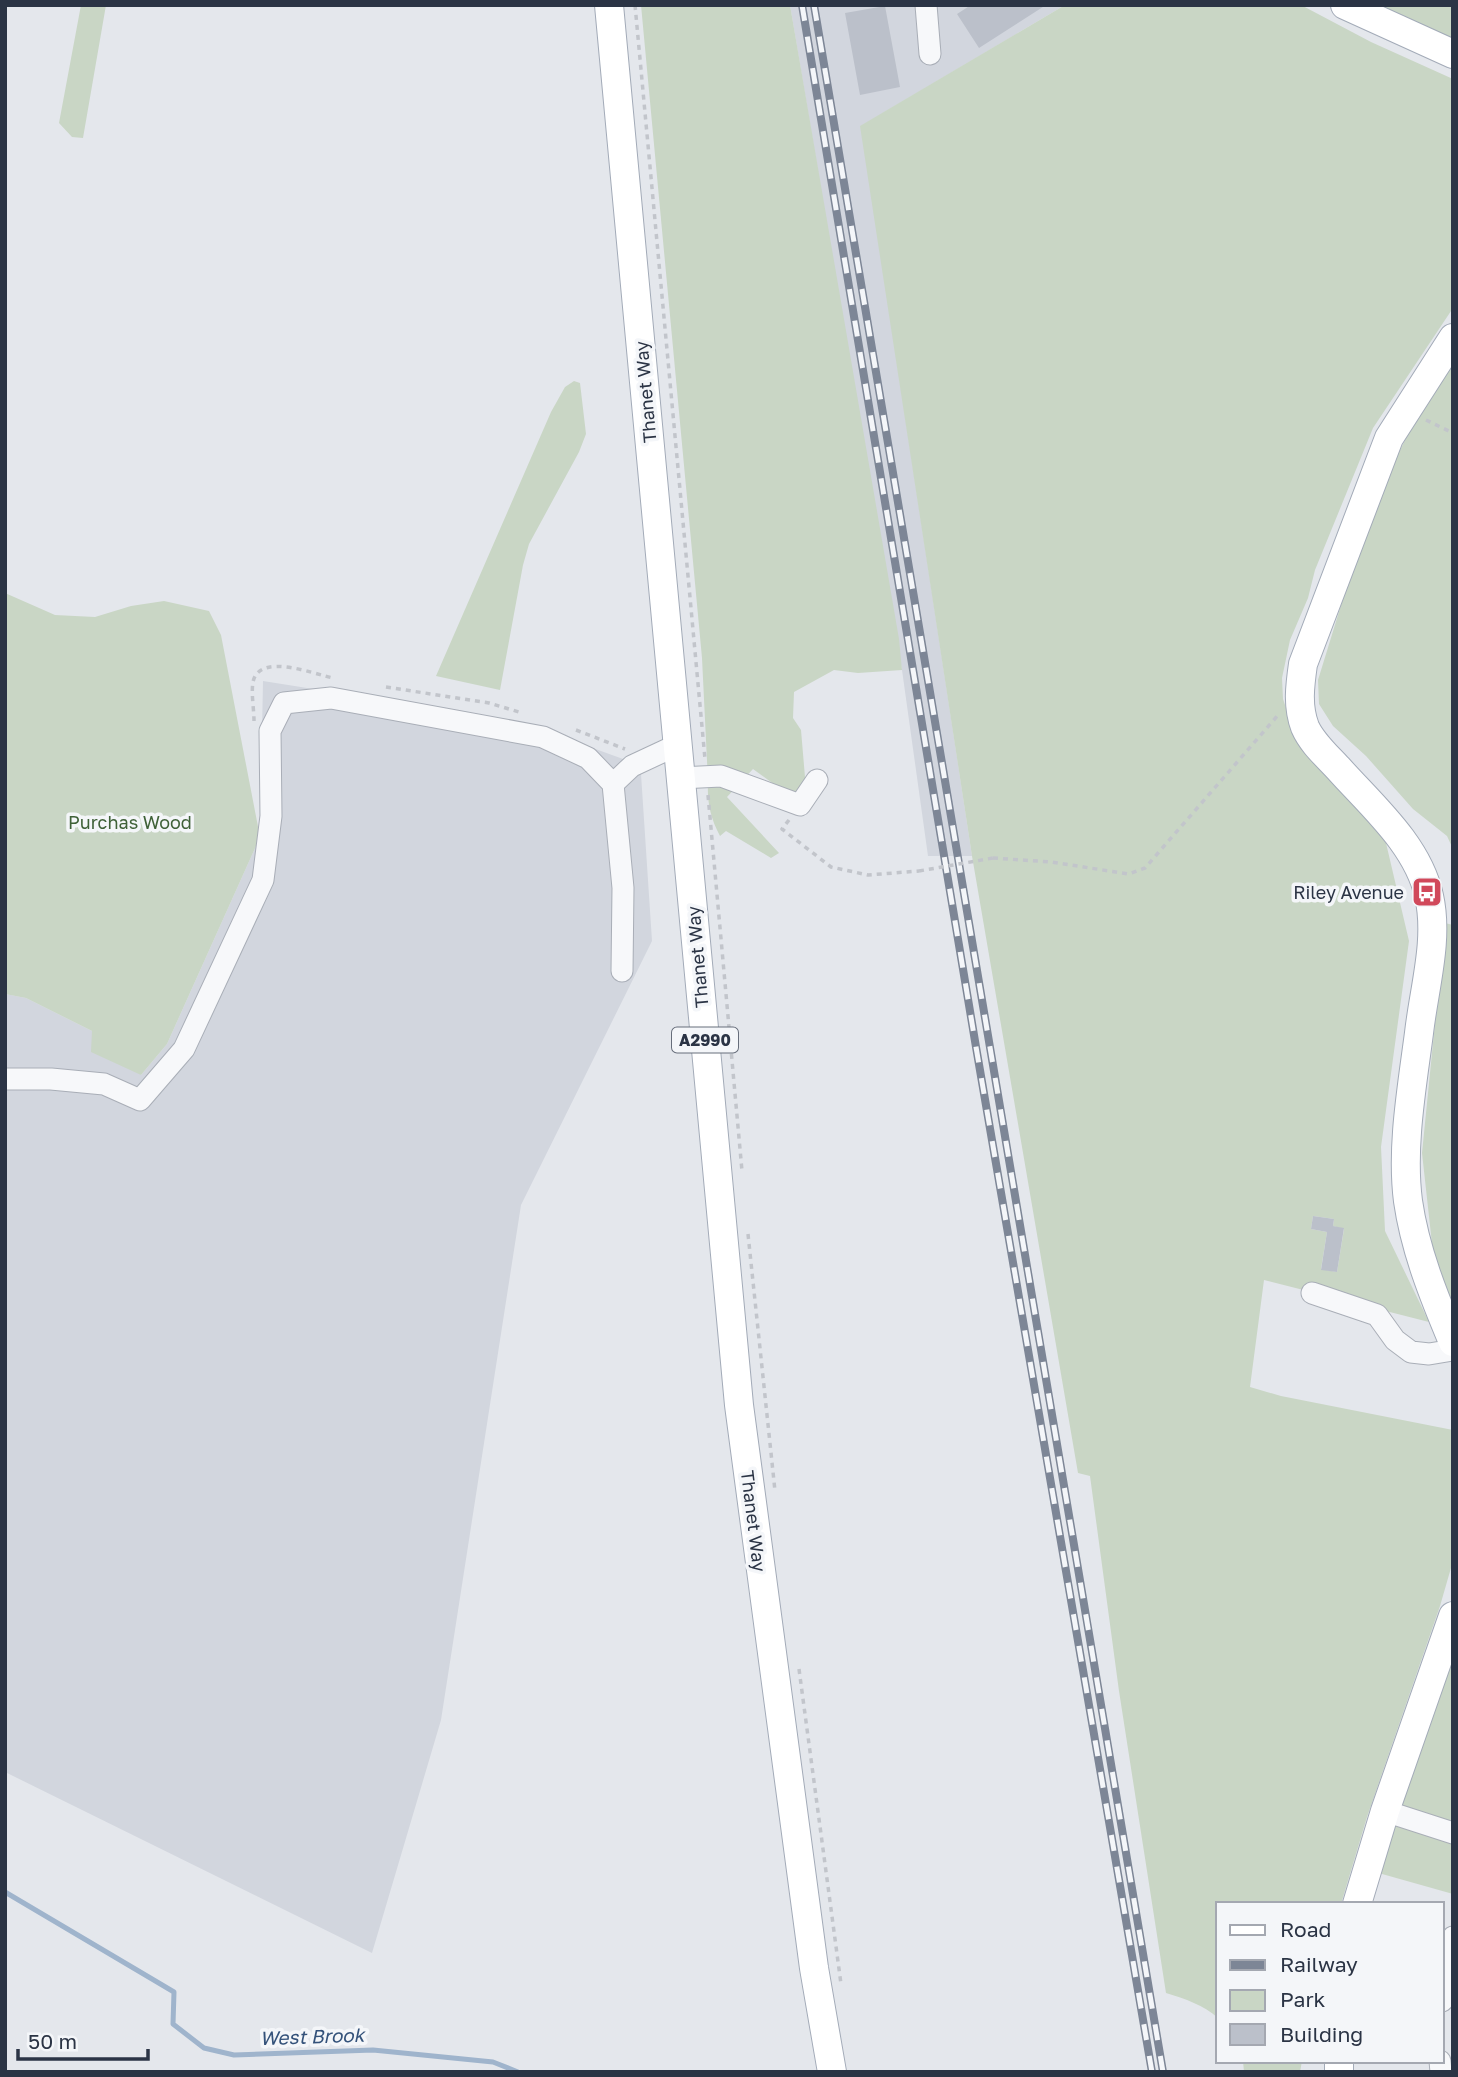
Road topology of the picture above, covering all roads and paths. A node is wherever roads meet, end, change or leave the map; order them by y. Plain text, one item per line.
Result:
1 (609, 5) edge
2 (635, 5) edge
3 (926, 5) edge
4 (1345, 5) edge
5 (930, 54) dead end
6 (1453, 54) edge
7 (1453, 338) edge
8 (1407, 410) junction
9 (1453, 433) edge
10 (1299, 695) junction
11 (677, 745) junction
12 (693, 778) junction
13 (817, 780) dead end
14 (613, 784) junction
15 (800, 805) junction
16 (622, 971) dead end
17 (5, 1079) edge
18 (743, 1180) dead end
19 (746, 1222) dead end
20 (1312, 1293) dead end
21 (1453, 1342) edge
22 (1453, 1350) edge
23 (776, 1499) dead end
24 (1453, 1616) edge
25 (798, 1664) dead end
26 (1444, 1670) edge
27 (1385, 1811) junction
28 (1453, 1833) edge
29 (1361, 1892) edge
30 (1452, 1943) edge
31 (1444, 1989) edge
32 (842, 1992) dead end
33 (831, 2072) edge

1 - 11 main road, Thanet Way / A2990
2 - 12 path
3 - 5 street
4 - 6 main road
7 - 8 main road
8 - 9 path
8 - 10 main road
10 - 15 path, bridge
10 - 21 main road
11 - 12 main road, Thanet Way / A2990
11 - 14 street
12 - 15 street
12 - 18 path
12 - 33 main road, Thanet Way / A2990
13 - 15 street
14 - 16 street
14 - 17 street
19 - 23 path
20 - 22 street
24 - 26 main road
25 - 32 path
26 - 27 main road
27 - 28 street
27 - 29 main road
30 - 31 street

